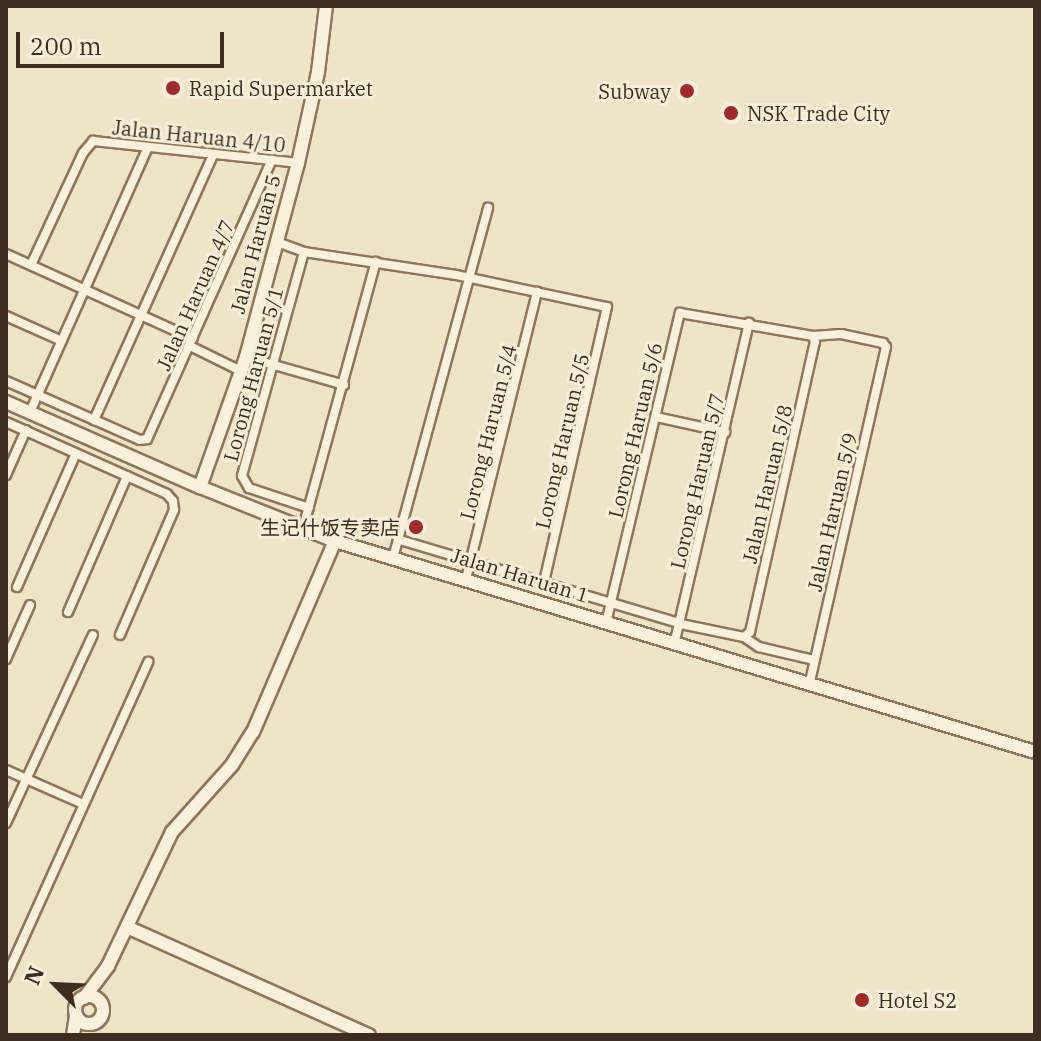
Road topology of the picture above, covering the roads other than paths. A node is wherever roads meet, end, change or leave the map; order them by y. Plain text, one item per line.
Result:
1 (326, 6) edge
2 (147, 149) junction
3 (213, 155) junction
4 (272, 160) junction
5 (298, 163) junction
6 (488, 208) dead end
7 (277, 242) junction
8 (304, 252) junction
9 (6, 254) edge
10 (376, 262) junction
11 (31, 265) junction
12 (467, 278) junction
13 (85, 290) junction
14 (537, 292) junction
15 (142, 315) junction
16 (6, 316) edge
17 (749, 323) junction
18 (813, 336) junction
19 (62, 341) junction
20 (192, 343) junction
21 (246, 357) junction
22 (273, 366) junction
23 (241, 371) junction
24 (6, 381) edge
25 (344, 385) junction
26 (38, 395) junction
27 (6, 402) edge
28 (30, 412) junction
29 (656, 417) junction
30 (94, 420) junction
31 (6, 422) edge
32 (26, 430) junction
33 (725, 432) junction
34 (76, 453) junction
35 (6, 475) edge
36 (127, 476) junction
37 (200, 487) junction
38 (309, 508) junction
39 (303, 528) junction
40 (400, 540) junction
41 (335, 541) junction
42 (393, 558) junction
43 (473, 561) junction
44 (466, 579) junction
45 (544, 583) junction
46 (17, 587) dead end
47 (613, 603) junction
48 (30, 605) dead end
49 (68, 612) dead end
50 (606, 623) junction
51 (681, 624) junction
52 (93, 635) dead end
53 (120, 635) dead end
54 (744, 637) junction
55 (674, 645) junction
56 (6, 659) edge
57 (814, 660) junction
58 (148, 662) dead end
59 (808, 686) junction
60 (1035, 752) edge
61 (6, 770) edge
62 (26, 779) junction
63 (83, 804) junction
64 (6, 823) edge
65 (127, 927) junction
66 (108, 966) junction
67 (6, 977) edge
68 (84, 998) junction
69 (101, 1003) junction
70 (76, 1015) junction
71 (93, 1024) junction
72 (73, 1035) edge
73 (84, 1035) edge
74 (369, 1035) edge

1 - 5 street, Jalan Haruan 5
2 - 3 street, Jalan Haruan 4/10
2 - 11 street, Jalan Haruan 4/10
2 - 13 street
3 - 4 street, Jalan Haruan 4/10
3 - 15 street
4 - 5 street, Jalan Haruan 4/10
4 - 20 street, Jalan Haruan 4/7
5 - 7 street, Jalan Haruan 5
6 - 12 street
7 - 8 street
7 - 21 street, Jalan Haruan 5
8 - 10 street
8 - 22 street, Lorong Haruan 5/1
9 - 11 street
10 - 12 street
10 - 25 street
11 - 13 street
12 - 14 street
12 - 40 street
13 - 15 street
13 - 19 street
14 - 43 street, Lorong Haruan 5/4
14 - 45 street, Lorong Haruan 5/5
15 - 20 street
15 - 30 street
16 - 19 street
17 - 18 street
17 - 29 street, Lorong Haruan 5/6
17 - 33 street, Lorong Haruan 5/7
18 - 54 street, Jalan Haruan 5/8
18 - 57 street, Jalan Haruan 5/9
19 - 26 street
20 - 23 street
20 - 30 street, Jalan Haruan 4/7
21 - 22 street
21 - 23 street, Jalan Haruan 5
22 - 25 street
22 - 38 street, Lorong Haruan 5/1
23 - 37 street, Jalan Haruan 5
24 - 26 street
25 - 38 street
26 - 28 street
26 - 30 street
27 - 28 street, Jalan Haruan 1
28 - 37 street, Jalan Haruan 1
29 - 33 street
29 - 47 street, Lorong Haruan 5/6
31 - 32 street
32 - 34 street
32 - 35 street
33 - 51 street, Lorong Haruan 5/7
34 - 36 street
34 - 46 street
36 - 49 street
36 - 53 street
37 - 39 street, Jalan Haruan 1
38 - 39 street
39 - 41 street, Jalan Haruan 1
40 - 42 street
40 - 43 street
41 - 42 street, Jalan Haruan 1
41 - 65 street
42 - 44 street, Jalan Haruan 1
43 - 44 street, Lorong Haruan 5/4
43 - 45 street
44 - 50 street, Jalan Haruan 1
45 - 47 street
47 - 50 street, Lorong Haruan 5/6
47 - 51 street
48 - 56 street
50 - 55 street, Jalan Haruan 1
51 - 54 street
51 - 55 street, Lorong Haruan 5/7
52 - 62 street
54 - 57 street
55 - 59 street, Jalan Haruan 1
57 - 59 street, Jalan Haruan 5/9
58 - 63 street
59 - 60 street, Jalan Haruan 1
61 - 62 street
62 - 63 street
62 - 64 street
63 - 67 street
65 - 66 street
65 - 74 street
66 - 68 street
66 - 69 street
68 - 69 street
68 - 70 street
69 - 71 street
70 - 71 street
70 - 72 street
71 - 73 street

